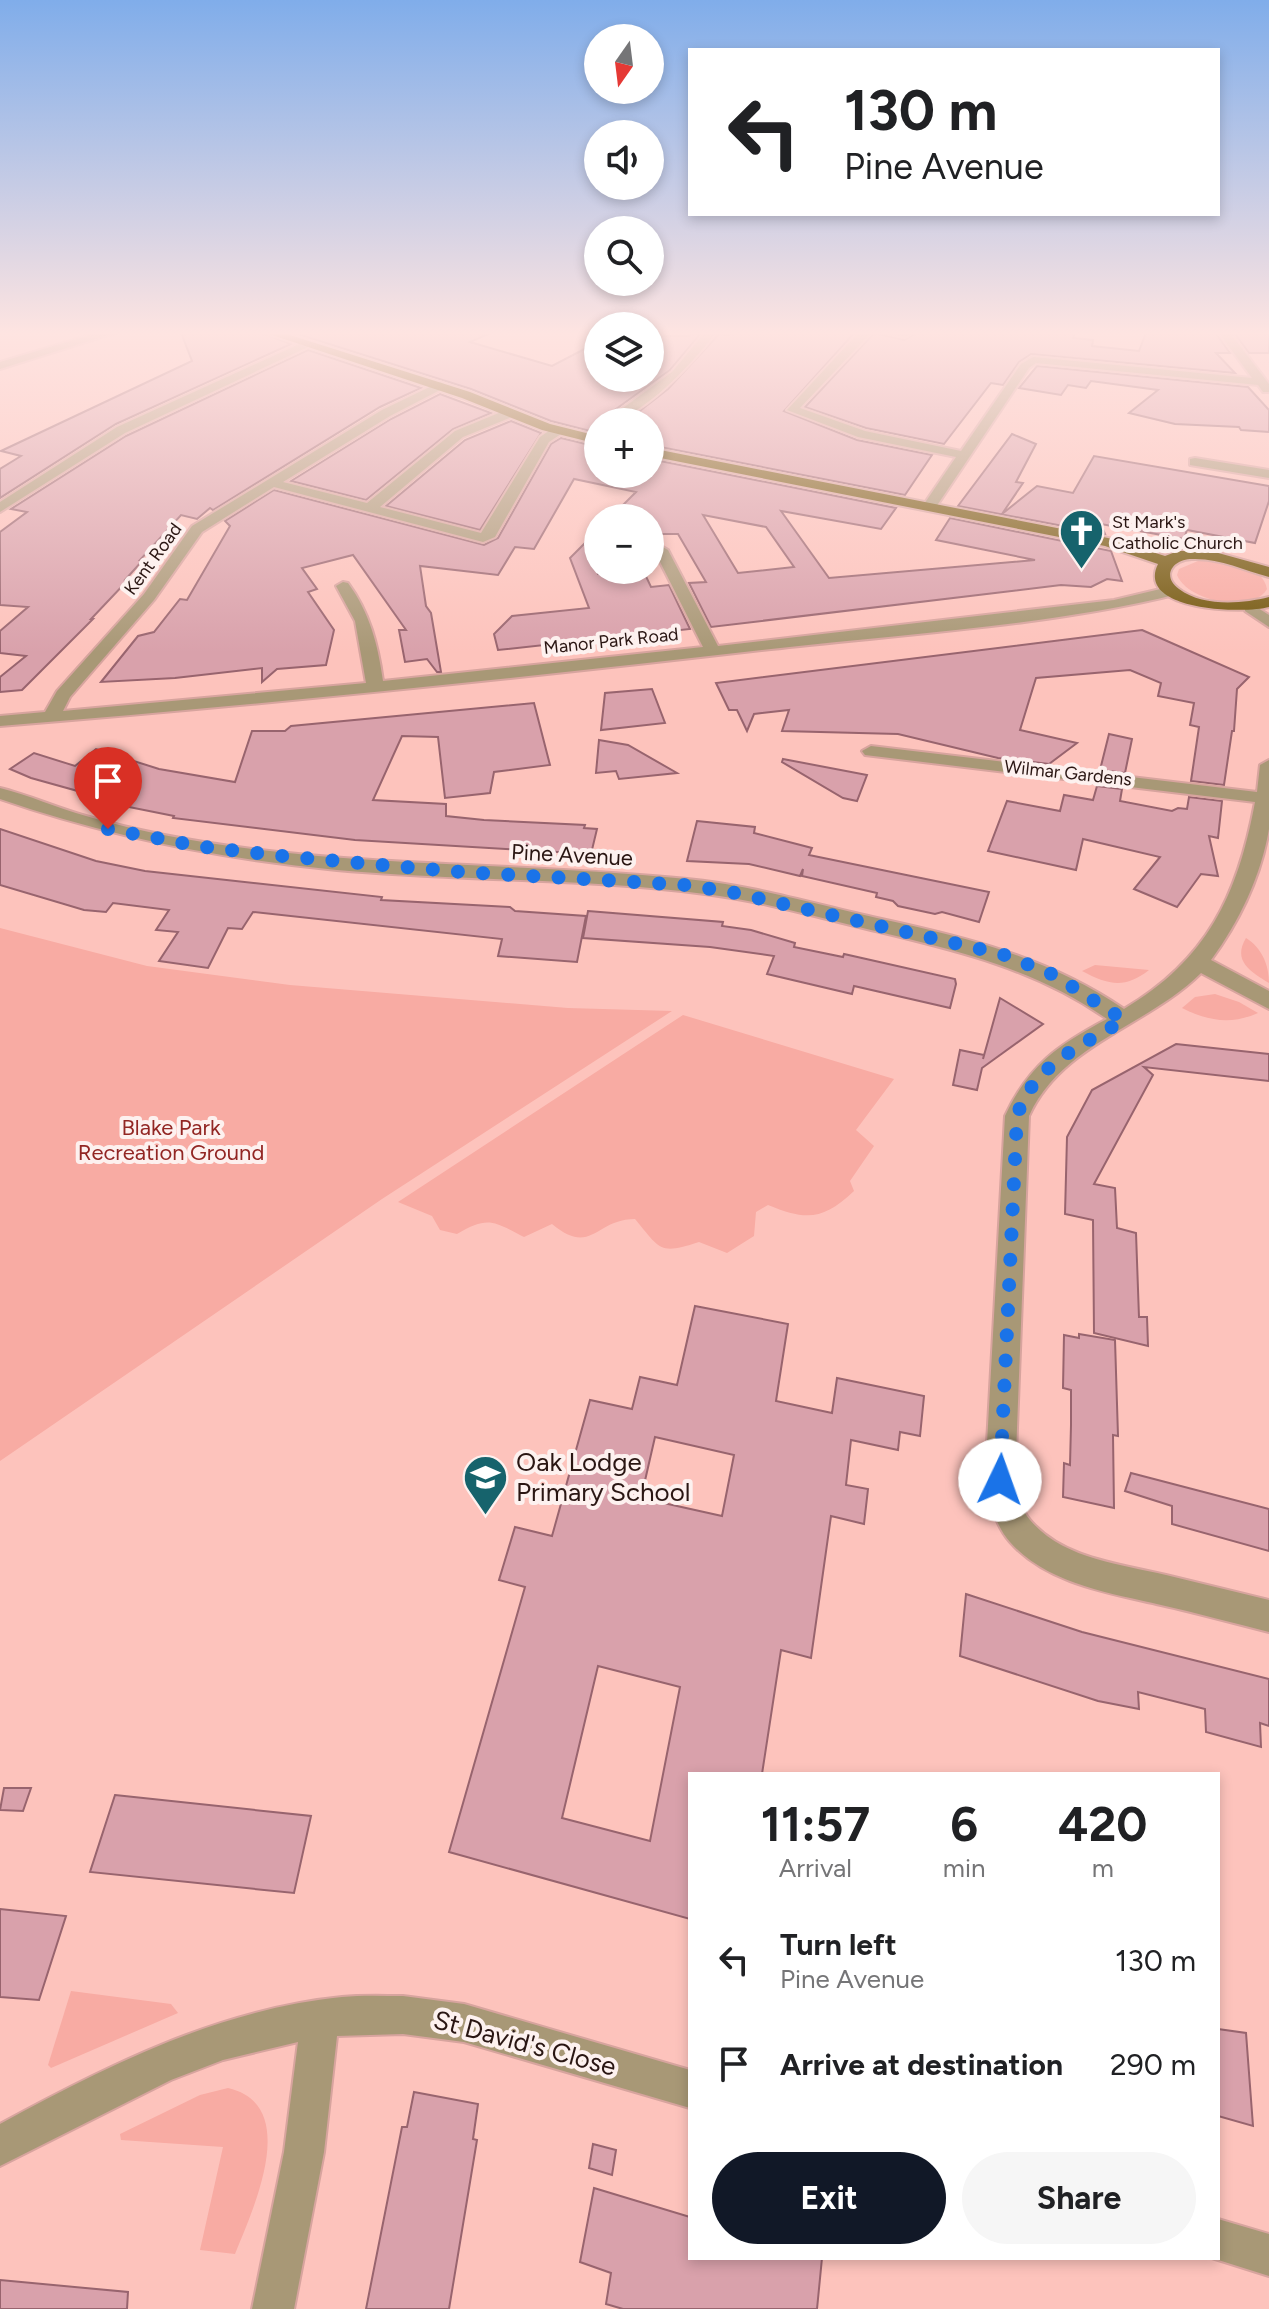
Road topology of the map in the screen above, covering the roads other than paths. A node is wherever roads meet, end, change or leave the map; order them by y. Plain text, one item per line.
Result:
1 (109, 438) edge
2 (344, 438) edge
3 (454, 438) edge
4 (547, 438) edge
5 (880, 438) edge
6 (976, 438) edge
7 (664, 455) edge
8 (964, 455) junction
9 (1195, 462) dead end
10 (1269, 474) edge
11 (269, 482) junction
12 (929, 507) junction
13 (0, 508) edge
14 (370, 508) junction
15 (664, 556) edge
16 (1168, 562) junction
17 (1265, 569) edge
18 (343, 586) dead end
19 (1173, 591) junction
20 (1269, 602) edge
21 (1250, 608) junction
22 (1269, 622) edge
23 (712, 650) junction
24 (375, 687) junction
25 (51, 717) junction
26 (0, 721) edge
27 (871, 751) dead end
28 (1269, 765) edge
29 (0, 793) edge
30 (1264, 798) junction
31 (1198, 962) junction
32 (1269, 1001) edge
33 (1124, 1020) junction
34 (1269, 1616) edge
35 (320, 2020) junction
36 (688, 2088) edge
37 (0, 2146) edge
38 (1220, 2241) edge
39 (1269, 2255) edge
40 (273, 2309) edge

1 - 13 street
2 - 11 street, Kent Road
3 - 14 street
4 - 14 street
5 - 8 street
6 - 8 street
7 - 12 highway
8 - 12 street
9 - 10 street
11 - 14 street
11 - 25 street, Kent Road
12 - 16 highway
15 - 23 street
16 - 17 highway
16 - 19 highway
18 - 24 street
19 - 21 highway
19 - 23 street, Manor Park Road
20 - 21 highway
21 - 22 street
23 - 24 street, Manor Park Road
24 - 25 street, Manor Park Road
25 - 26 street, Manor Park Road
27 - 30 street, Wilmar Gardens
28 - 30 street
29 - 33 street, Pine Avenue
30 - 31 street
31 - 32 street
31 - 33 street
33 - 34 street
35 - 36 street, St David's Close
35 - 37 street, St David's Close
35 - 40 street
38 - 39 street

